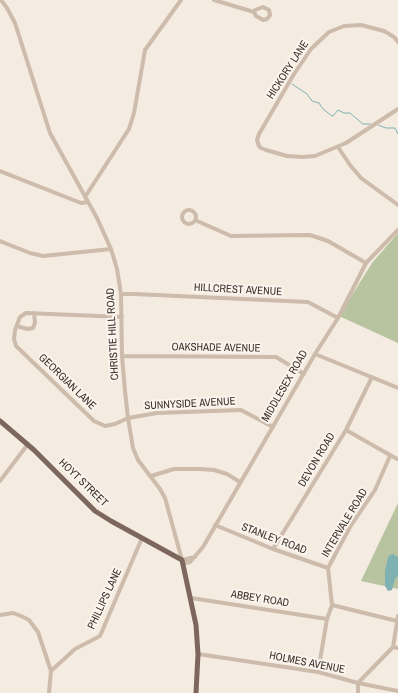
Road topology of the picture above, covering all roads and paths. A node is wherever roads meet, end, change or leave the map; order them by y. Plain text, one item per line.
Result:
1 (1, 0) edge
2 (181, 0) edge
3 (214, 0) edge
4 (254, 12) dead end
5 (398, 42) edge
6 (398, 109) edge
7 (338, 147) junction
8 (0, 171) edge
9 (85, 197) junction
10 (88, 202) junction
11 (398, 205) edge
12 (195, 220) dead end
13 (398, 230) edge
14 (0, 241) edge
15 (111, 249) junction
16 (366, 263) junction
17 (121, 294) junction
18 (34, 313) junction
19 (122, 317) junction
20 (338, 318) junction
21 (17, 326) junction
22 (315, 354) junction
23 (122, 356) junction
24 (304, 374) junction
25 (372, 377) junction
26 (398, 388) edge
27 (128, 418) junction
28 (0, 421) edge
29 (273, 427) junction
30 (346, 430) junction
31 (28, 444) junction
32 (390, 456) junction
33 (397, 459) dead end
34 (151, 476) junction
35 (0, 481) edge
36 (240, 482) junction
37 (215, 525) junction
38 (142, 538) junction
39 (273, 550) junction
40 (182, 560) junction
41 (328, 568) junction
42 (191, 598) junction
43 (332, 605) junction
44 (0, 615) edge
45 (327, 619) junction
46 (397, 619) edge
47 (396, 647) edge
48 (198, 654) junction
49 (51, 671) junction
50 (318, 672) junction
51 (358, 682) junction
52 (398, 691) edge
53 (50, 693) edge
54 (196, 693) edge
55 (358, 693) edge

1 - 9 street, CHRISTIE HILL ROAD
2 - 9 street
3 - 4 street
5 - 7 street, HICKORY LANE
6 - 7 street
7 - 11 street
8 - 10 street
9 - 10 street, CHRISTIE HILL ROAD
10 - 15 street, CHRISTIE HILL ROAD
12 - 16 street
13 - 16 street, MIDDLESEX ROAD
14 - 15 street
15 - 17 street, CHRISTIE HILL ROAD
16 - 20 street, MIDDLESEX ROAD
17 - 19 street, CHRISTIE HILL ROAD
17 - 20 street, HILLCREST AVENUE
18 - 19 street
18 - 21 street
18 - 21 street
19 - 23 street, CHRISTIE HILL ROAD
20 - 22 street, MIDDLESEX ROAD
21 - 27 street, GEORGIAN LANE
22 - 24 street, MIDDLESEX ROAD
22 - 25 street
23 - 24 street, OAKSHADE AVENUE
23 - 27 street, CHRISTIE HILL ROAD
24 - 29 street, MIDDLESEX ROAD
25 - 26 street
25 - 30 street, DEVON ROAD
27 - 29 street, SUNNYSIDE AVENUE
27 - 34 street, CHRISTIE HILL ROAD
28 - 31 main road, HOYT STREET
29 - 36 street, MIDDLESEX ROAD
30 - 32 street
30 - 39 street, DEVON ROAD
31 - 35 street
31 - 38 main road, HOYT STREET
32 - 33 street
32 - 41 street, INTERVALE ROAD
34 - 36 street
34 - 40 street, CHRISTIE HILL ROAD
36 - 37 street, MIDDLESEX ROAD
37 - 39 street, STANLEY ROAD
37 - 40 street, MIDDLESEX ROAD
38 - 40 main road, HOYT STREET
38 - 49 street, PHILLIPS LANE
39 - 41 street, STANLEY ROAD
40 - 42 main road
41 - 43 street, INTERVALE ROAD
42 - 45 street, ABBEY ROAD
42 - 48 main road
43 - 45 street, INTERVALE ROAD
43 - 46 street
44 - 49 street
45 - 50 street, INTERVALE ROAD
46 - 47 street
47 - 51 street, HOLMES AVENUE
48 - 50 street, HOLMES AVENUE
48 - 54 main road
49 - 53 street
50 - 51 street, HOLMES AVENUE
51 - 52 street
51 - 55 street

